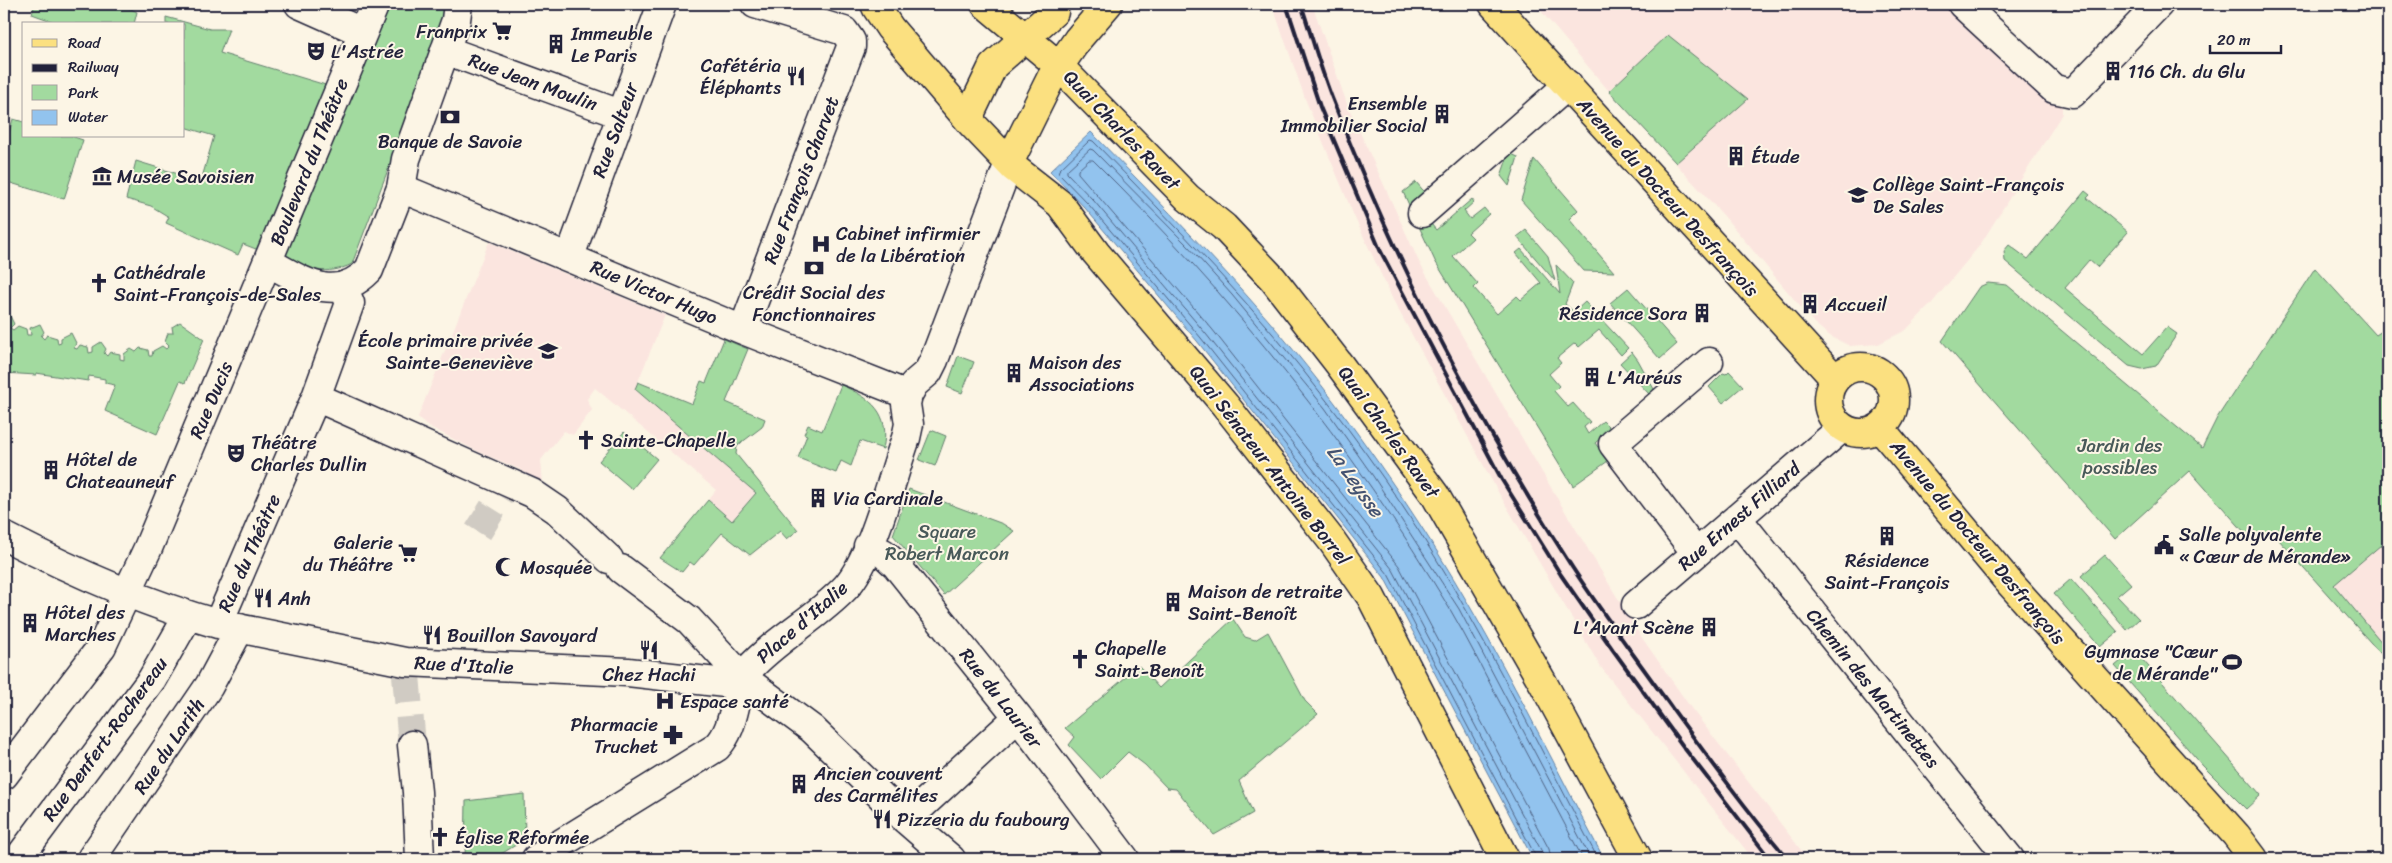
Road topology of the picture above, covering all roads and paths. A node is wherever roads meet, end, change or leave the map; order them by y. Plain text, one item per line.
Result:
1 (299, 4) edge
2 (374, 4) edge
3 (458, 4) edge
4 (662, 4) edge
5 (755, 4) edge
6 (878, 4) edge
7 (1108, 4) edge
8 (1962, 4) edge
9 (2159, 4) edge
10 (988, 6) edge
11 (1497, 7) edge
12 (1064, 8) edge
13 (362, 32) junction
14 (1027, 37) junction
15 (445, 50) junction
16 (1059, 66) junction
17 (1568, 85) junction
18 (620, 114) junction
19 (971, 123) junction
20 (1009, 163) junction
21 (402, 188) junction
22 (1422, 213) dead end
23 (570, 256) junction
24 (268, 262) junction
25 (343, 287) junction
26 (743, 330) junction
27 (1708, 362) dead end
28 (1835, 379) junction
29 (908, 395) junction
30 (316, 397) junction
31 (1842, 428) junction
32 (1880, 428) junction
33 (1737, 518) junction
34 (4, 536) edge
35 (868, 546) junction
36 (1696, 553) junction
37 (127, 593) junction
38 (1636, 605) dead end
39 (188, 616) junction
40 (229, 626) junction
41 (743, 678) junction
42 (1018, 717) junction
43 (412, 745) tunnel mouth
44 (4, 776) edge
45 (906, 820) junction
46 (2236, 835) junction
47 (18, 859) edge
48 (91, 859) edge
49 (420, 859) edge
50 (536, 859) edge
51 (951, 859) edge
52 (1125, 859) edge
53 (1505, 859) edge
54 (1638, 859) edge
55 (2010, 859) edge
56 (2254, 859) edge
57 (2264, 859) edge

1 - 13 street
2 - 13 street, Boulevard du Théâtre
3 - 15 street
4 - 18 street, Rue Salteur
5 - 26 street, Rue François Charvet
6 - 19 main road, Quai Sénateur Antoine Borrel
7 - 16 main road
8 - 9 street
10 - 12 main road
10 - 14 main road, Quai Charles Ravet
11 - 17 main road, Avenue du Docteur Desfrançois
12 - 14 main road
13 - 24 street, Boulevard du Théâtre
14 - 16 main road, Quai Charles Ravet
14 - 19 main road
15 - 18 street, Rue Jean Moulin
15 - 21 street
16 - 20 main road
16 - 54 main road, Quai Charles Ravet
17 - 22 street
17 - 28 main road, Avenue du Docteur Desfrançois
18 - 23 street, Rue Salteur
19 - 20 main road, Quai Sénateur Antoine Borrel
20 - 29 street
20 - 53 main road, Quai Sénateur Antoine Borrel
21 - 23 street, Rue Victor Hugo
21 - 25 street
23 - 26 street, Rue Victor Hugo
24 - 25 street, Boulevard du Théâtre
24 - 37 street, Rue Ducis
25 - 30 street, Rue du Théâtre
26 - 29 street, Rue Victor Hugo
27 - 36 street
28 - 31 main road
28 - 32 main road
29 - 35 street, Place d'Italie
30 - 40 street, Rue du Théâtre
30 - 41 street
31 - 32 main road
31 - 33 street, Rue Ernest Filliard
32 - 46 main road, Avenue du Docteur Desfrançois
33 - 36 street, Rue Ernest Filliard
33 - 55 street, Chemin des Martinettes
34 - 37 street, Rue d'Italie
35 - 41 street, Place d'Italie
35 - 42 street, Rue du Laurier
36 - 38 street, Rue Ernest Filliard
37 - 39 street, Rue d'Italie
37 - 44 street, Rue Ducis
39 - 40 street, Rue d'Italie
39 - 47 street, Rue Denfert-Rochereau
40 - 41 street, Rue d'Italie
40 - 48 street, Rue du Larith
41 - 45 street
41 - 50 street
42 - 45 street
42 - 52 street, Rue du Laurier
43 - 49 street
45 - 51 street
46 - 56 main road
46 - 57 main road

